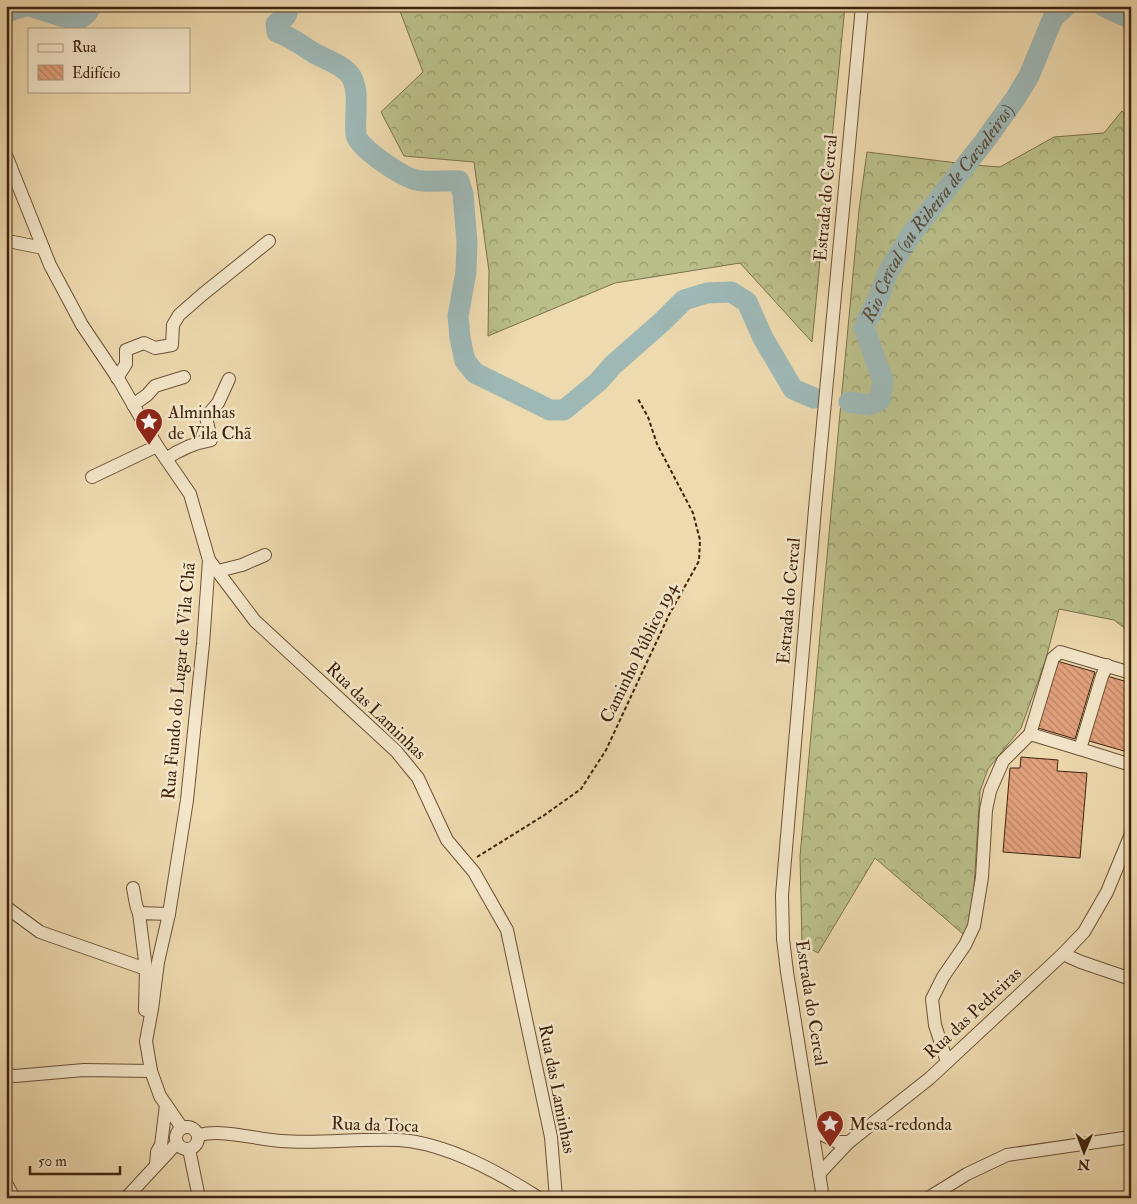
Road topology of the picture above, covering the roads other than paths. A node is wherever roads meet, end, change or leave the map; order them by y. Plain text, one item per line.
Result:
1 (862, 6) edge
2 (6, 155) edge
3 (269, 241) dead end
4 (6, 242) edge
5 (43, 248) junction
6 (184, 377) dead end
7 (117, 378) junction
8 (229, 379) dead end
9 (133, 404) junction
10 (157, 446) junction
11 (166, 459) junction
12 (92, 477) dead end
13 (265, 555) dead end
14 (209, 560) junction
15 (218, 571) junction
16 (1107, 666) junction
17 (1131, 673) edge
18 (1030, 734) junction
19 (1080, 750) junction
20 (1131, 765) edge
21 (1131, 834) edge
22 (133, 888) dead end
23 (6, 906) edge
24 (140, 913) junction
25 (169, 914) junction
26 (1063, 954) junction
27 (146, 969) junction
28 (1131, 979) edge
29 (149, 1024) junction
30 (947, 1062) junction
31 (150, 1071) junction
32 (6, 1074) edge
33 (166, 1105) junction
34 (182, 1128) junction
35 (813, 1130) junction
36 (198, 1135) junction
37 (1131, 1137) edge
38 (849, 1142) junction
39 (183, 1146) junction
40 (156, 1165) junction
41 (819, 1174) junction
42 (6, 1183) edge
43 (11, 1198) edge
44 (126, 1198) edge
45 (199, 1198) edge
46 (539, 1198) edge
47 (556, 1198) edge
48 (823, 1198) edge
49 (928, 1198) edge

1 - 35 street, Estrada do Cercal
2 - 5 street, Rua Fundo do Lugar de Vila Chã
3 - 7 street
4 - 5 street
5 - 7 street, Rua Fundo do Lugar de Vila Chã
6 - 9 street
7 - 9 street, Rua Fundo do Lugar de Vila Chã
8 - 11 street
9 - 10 street, Rua Fundo do Lugar de Vila Chã
10 - 11 street, Rua Fundo do Lugar de Vila Chã
10 - 12 street
11 - 14 street, Rua Fundo do Lugar de Vila Chã
13 - 15 street
14 - 15 street, Rua das Laminhas
14 - 25 street, Rua Fundo do Lugar de Vila Chã
15 - 47 street, Rua das Laminhas
16 - 17 street
16 - 18 street
16 - 19 street
18 - 19 street
18 - 30 street
19 - 20 street
21 - 26 street, Rua das Pedreiras
22 - 24 street
23 - 27 street
24 - 25 street
24 - 27 street
25 - 29 street, Rua Fundo do Lugar de Vila Chã
26 - 28 street
26 - 30 street, Rua das Pedreiras
27 - 29 street
29 - 31 street, Rua Fundo do Lugar de Vila Chã
30 - 38 street, Rua das Pedreiras
31 - 32 street
31 - 33 street, Rua Fundo do Lugar de Vila Chã
33 - 34 street, Rua Fundo do Lugar de Vila Chã
33 - 40 street
34 - 36 street
34 - 39 street
35 - 38 street
35 - 41 street, Estrada do Cercal
36 - 39 street
36 - 46 street, Rua da Toca
37 - 49 street
38 - 41 street, Rua das Pedreiras
39 - 40 street
39 - 45 street
40 - 44 street
41 - 48 street, Estrada do Cercal
42 - 43 street

